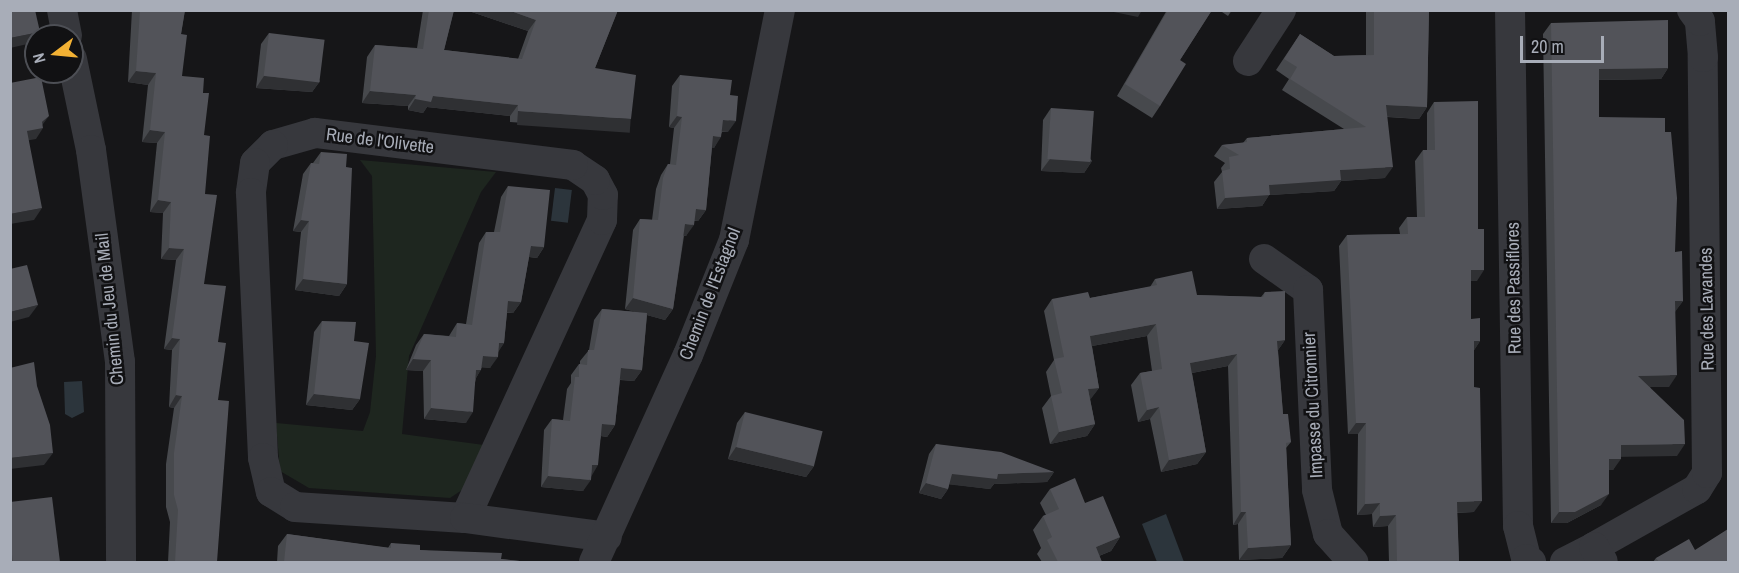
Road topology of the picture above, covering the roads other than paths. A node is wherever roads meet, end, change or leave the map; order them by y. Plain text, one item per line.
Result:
1 (1281, 10) edge
2 (1510, 10) edge
3 (1692, 10) edge
4 (779, 11) edge
5 (1248, 61) dead end
6 (77, 84) edge
7 (1264, 259) dead end
8 (465, 518) junction
9 (600, 550) edge
10 (1599, 555) edge
11 (121, 562) edge
12 (1353, 562) edge
13 (1531, 562) edge
14 (1565, 562) edge

1 - 5 street
2 - 13 street, Rue des Passiflores
3 - 10 street, Rue des Lavandes
4 - 9 street, Chemin de l'Estagnol
6 - 11 street, Chemin du Jeu de Mail
7 - 12 street, Impasse du Citronnier
8 - 8 street, Rue de l'Olivette
8 - 9 street, Rue de l'Olivette
10 - 14 street

